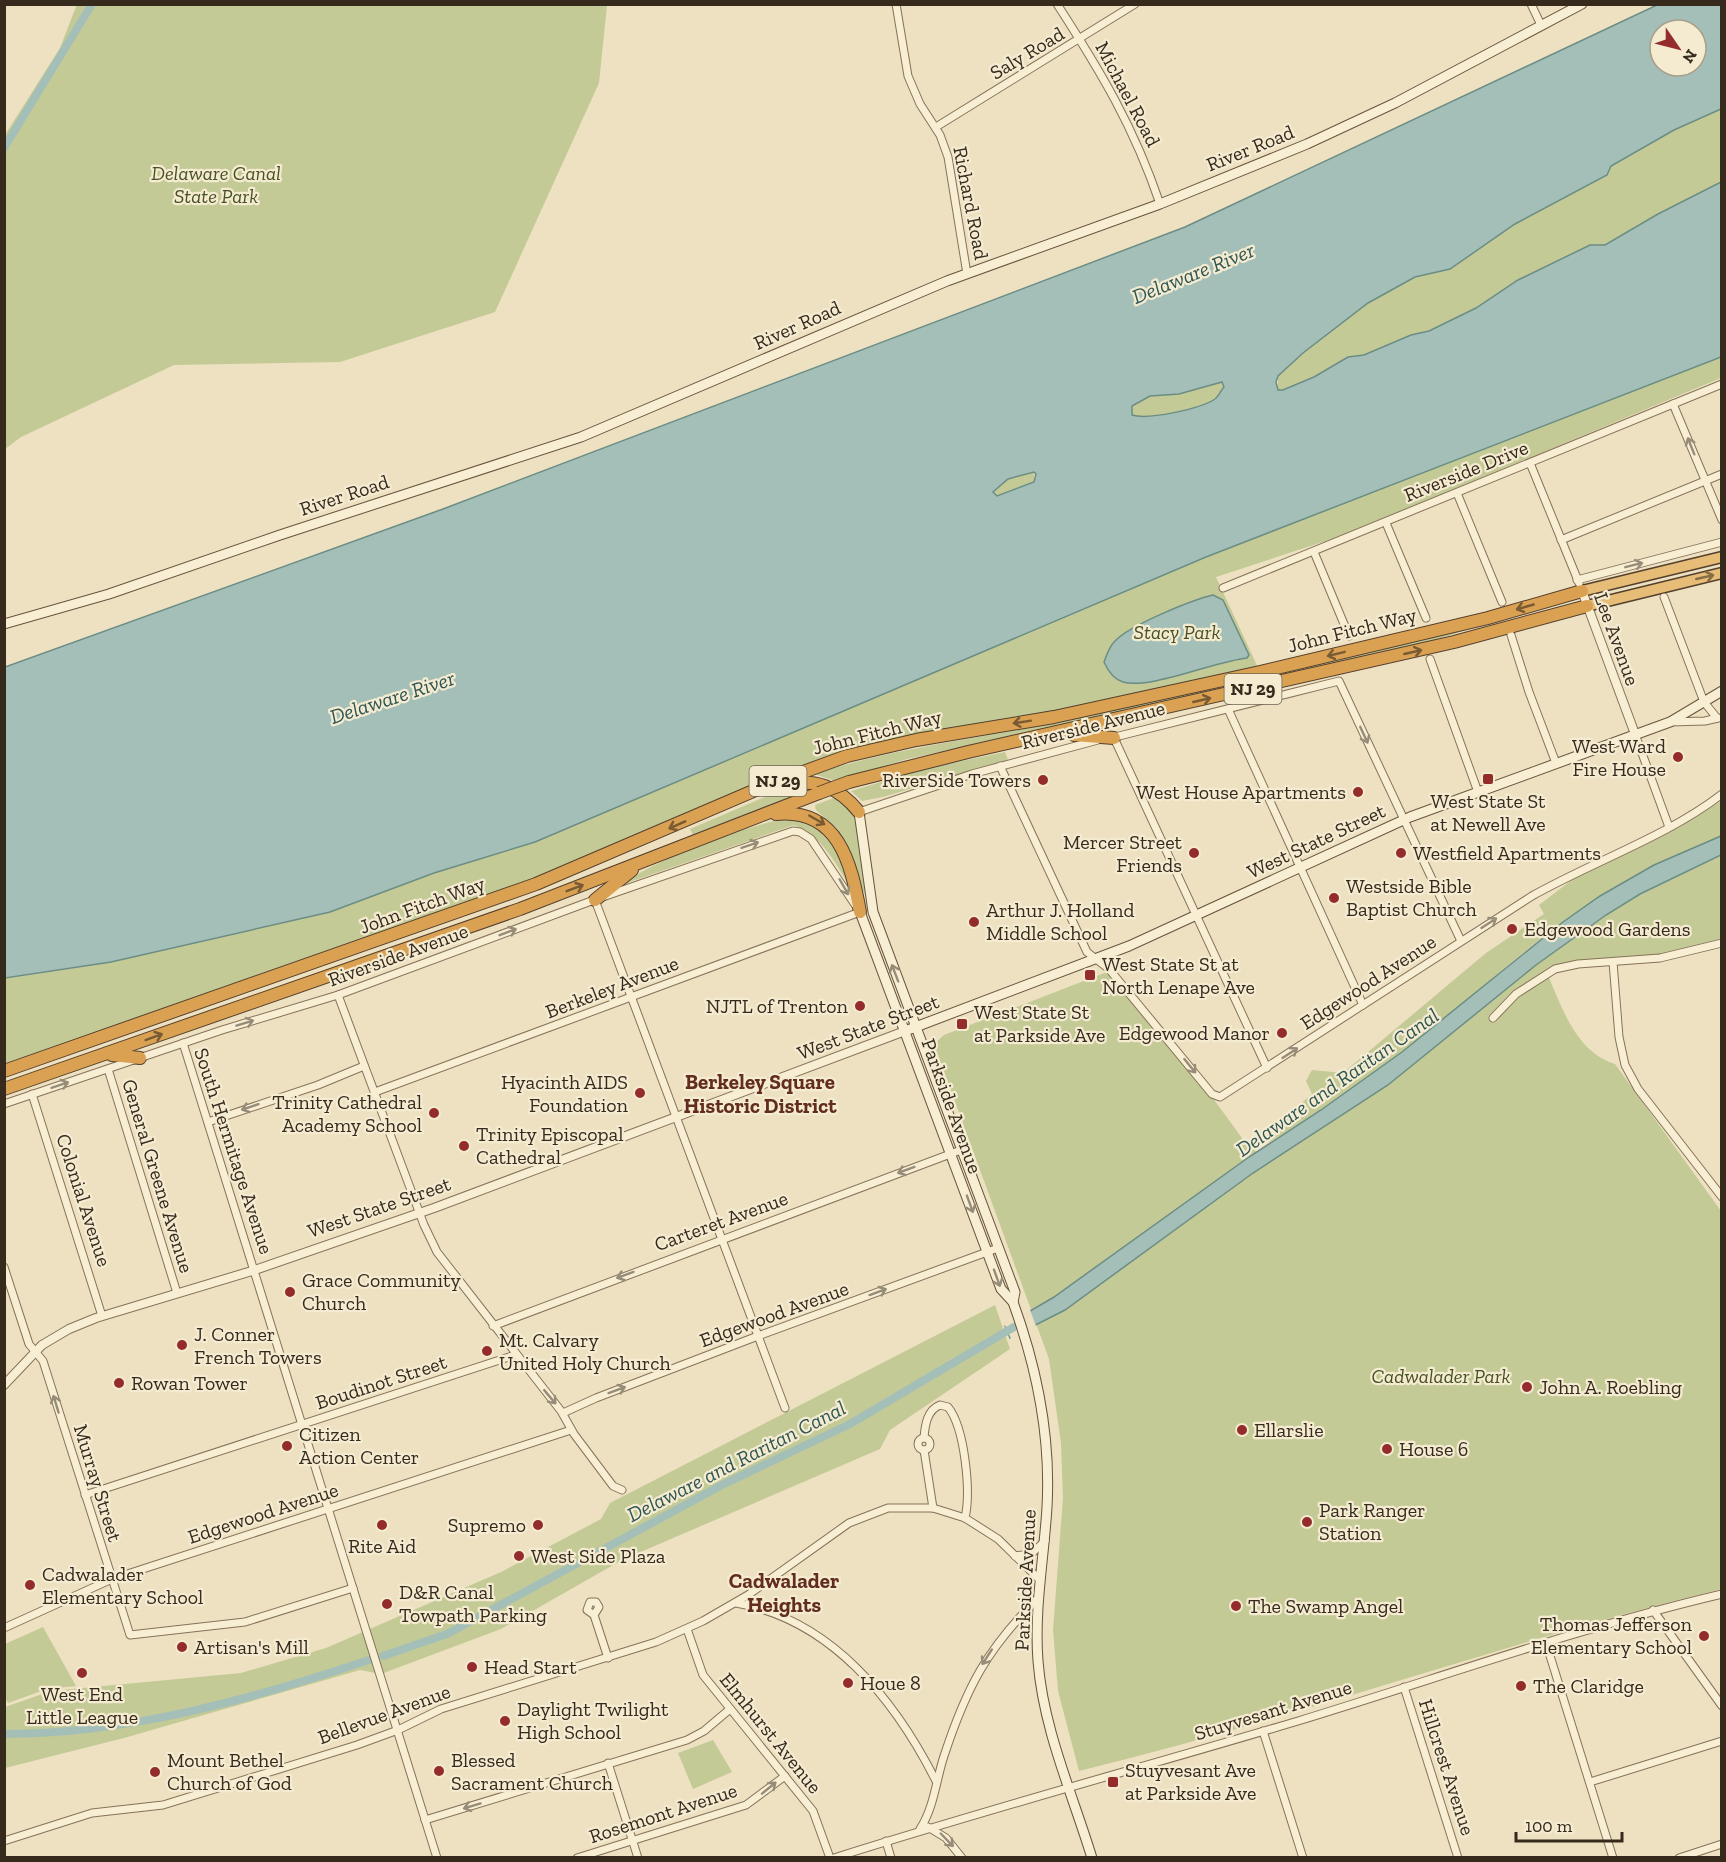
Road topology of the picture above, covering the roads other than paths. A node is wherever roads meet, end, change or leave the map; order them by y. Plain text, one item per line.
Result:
1 (896, 4) edge
2 (1057, 4) edge
3 (1136, 4) edge
4 (1531, 4) edge
5 (1581, 4) edge
6 (1541, 25) junction
7 (1080, 40) junction
8 (936, 128) junction
9 (1160, 204) junction
10 (967, 274) junction
11 (1722, 384) edge
12 (1673, 404) junction
13 (1530, 463) junction
14 (1722, 474) edge
15 (1704, 481) junction
16 (1457, 493) junction
17 (1722, 520) edge
18 (1386, 523) junction
19 (1561, 540) junction
20 (1722, 542) edge
21 (1314, 552) junction
22 (1722, 557) edge
23 (1722, 573) edge
24 (1579, 586) junction
25 (1223, 588) dead end
26 (1664, 597) dead end
27 (1502, 602) dead end
28 (1587, 606) junction
29 (1426, 618) dead end
30 (4, 624) edge
31 (1511, 635) dead end
32 (1349, 636) dead end
33 (1430, 659) dead end
34 (1722, 691) edge
35 (1704, 702) junction
36 (1228, 709) junction
37 (1719, 718) edge
38 (1670, 722) junction
39 (1635, 734) junction
40 (1114, 738) junction
41 (1022, 740) junction
42 (1556, 763) junction
43 (1000, 766) junction
44 (1478, 792) junction
45 (1722, 794) edge
46 (711, 810) junction
47 (859, 812) junction
48 (760, 816) junction
49 (1404, 820) junction
50 (1669, 827) junction
51 (800, 832) joint
52 (644, 861) junction
53 (1300, 867) junction
54 (595, 900) junction
55 (860, 912) junction
56 (1197, 915) junction
57 (1461, 941) junction
58 (1721, 944) edge
59 (1096, 960) junction
60 (1613, 962) junction
61 (338, 995) junction
62 (632, 997) junction
63 (1363, 1005) junction
64 (1493, 1018) dead end
65 (916, 1027) junction
66 (905, 1031) junction
67 (183, 1043) junction
68 (99, 1056) junction
69 (140, 1058) junction
70 (364, 1065) junction
71 (1267, 1068) junction
72 (108, 1069) junction
73 (4, 1071) edge
74 (4, 1089) edge
75 (375, 1092) junction
76 (33, 1094) junction
77 (4, 1104) edge
78 (676, 1118) junction
79 (208, 1122) junction
80 (961, 1150) junction
81 (951, 1153) junction
82 (1722, 1197) edge
83 (420, 1213) junction
84 (722, 1239) junction
85 (998, 1248) junction
86 (987, 1251) junction
87 (4, 1267) edge
88 (255, 1270) junction
89 (177, 1293) junction
90 (1013, 1302) junction
91 (102, 1316) junction
92 (493, 1326) junction
93 (758, 1336) junction
94 (36, 1352) junction
95 (515, 1355) junction
96 (4, 1385) edge
97 (785, 1408) dead end
98 (563, 1413) junction
99 (303, 1425) junction
100 (571, 1430) junction
101 (622, 1490) dead end
102 (85, 1496) junction
103 (933, 1508) junction
104 (328, 1509) junction
105 (965, 1518) junction
106 (1045, 1541) junction
107 (1015, 1556) junction
108 (112, 1580) junction
109 (1040, 1580) junction
110 (353, 1587) junction
111 (1722, 1594) edge
112 (1039, 1597) junction
113 (736, 1603) junction
114 (1653, 1610) junction
115 (594, 1615) dead end
116 (4, 1628) edge
117 (687, 1629) junction
118 (1546, 1643) junction
119 (608, 1658) junction
120 (1404, 1687) junction
121 (1722, 1706) edge
122 (730, 1709) junction
123 (398, 1730) junction
124 (1263, 1731) junction
125 (1722, 1741) edge
126 (608, 1763) junction
127 (785, 1776) junction
128 (936, 1781) junction
129 (1590, 1782) junction
130 (1071, 1787) junction
131 (425, 1820) junction
132 (928, 1827) junction
133 (920, 1829) junction
134 (4, 1840) edge
135 (632, 1840) junction
136 (886, 1841) junction
137 (1722, 1844) edge
138 (436, 1857) edge
139 (577, 1857) edge
140 (638, 1857) edge
141 (832, 1857) edge
142 (891, 1857) edge
143 (962, 1857) edge
144 (1092, 1857) edge
145 (1303, 1857) edge
146 (1458, 1857) edge
147 (1613, 1857) edge
148 (1679, 1857) edge

1 - 8 street, Richard Road
2 - 7 street, Michael Road
3 - 7 street, Saly Road
4 - 6 street
5 - 6 main road, River Road
6 - 9 main road, River Road
7 - 8 street, Saly Road
7 - 9 street, Michael Road
8 - 10 street, Richard Road
9 - 10 main road, River Road
10 - 30 main road, River Road
11 - 12 street, Riverside Drive
12 - 13 street, Riverside Drive
15 -> 12 street
13 - 16 street, Riverside Drive
13 - 19 street, Lee Avenue
14 - 15 street
15 - 17 street
15 - 19 street
16 - 18 street, Riverside Drive
16 - 27 street
18 - 21 street, Riverside Drive
18 - 29 street
19 - 24 street, Lee Avenue
24 -> 20 street
21 - 25 street, Riverside Drive
21 - 32 street
22 - 24 highway, John Fitch Way / NJ 29
28 -> 23 highway, John Fitch Way / NJ 29
24 - 28 street, Lee Avenue
24 -> 46 highway, John Fitch Way / NJ 29
26 - 35 street, West State Street
28 - 39 street, Lee Avenue
41 -> 28 highway, John Fitch Way / NJ 29
31 - 42 street
33 - 44 street
34 - 35 main road
35 - 37 street, West State Street
35 - 38 main road
36 - 40 street, Riverside Avenue
36 -> 49 street, Riverside Avenue
36 - 53 street
37 - 38 street, West State Street
38 - 39 main road, West State Street
39 - 42 main road, West State Street
39 - 50 street, Lee Avenue
40 - 41 highway
40 - 43 street, Riverside Avenue
40 - 56 street
41 - 48 highway, John Fitch Way / NJ 29, bridge
42 - 44 main road, West State Street
43 - 47 street, Riverside Avenue
43 - 59 street
44 - 49 main road, West State Street
45 - 50 street, Edgewood Avenue
46 - 47 highway
46 -> 73 highway, John Fitch Way / NJ 29
65 -> 47 main road, Parkside Avenue
48 - 52 highway, John Fitch Way / NJ 29
48 -> 55 highway
49 - 53 main road, West State Street
49 - 57 street
57 -> 50 street, Edgewood Avenue
54 -> 51 street, Riverside Avenue
51 -> 55 street, Parkside Avenue
52 - 54 highway
68 -> 52 highway, John Fitch Way / NJ 29
53 - 56 main road, West State Street
53 - 63 street
61 -> 54 street, Riverside Avenue
54 - 62 street
55 - 62 street, Berkeley Avenue
55 - 66 main road, Parkside Avenue
56 - 59 main road, West State Street
56 - 71 street
57 - 63 street, Edgewood Avenue
58 - 60 street
59 - 65 main road, West State Street
59 -> 71 street, Edgewood Avenue
60 - 64 street
60 - 82 street
67 -> 61 street, Riverside Avenue
61 - 70 street
62 - 75 street, Berkeley Avenue
62 - 78 street
71 -> 63 street, Edgewood Avenue
65 - 66 main road, West State Street
65 - 80 main road, Parkside Avenue
66 - 78 street, West State Street
66 - 81 main road, Parkside Avenue
67 - 69 street, Riverside Avenue
67 - 79 street, South Hermitage Avenue
68 - 69 highway
68 - 74 highway, John Fitch Way / NJ 29
69 - 72 street, Riverside Avenue
70 - 75 street
70 -> 79 street
76 -> 72 street, Riverside Avenue
72 - 89 street, General Greene Avenue
75 - 83 street
76 - 77 street, Riverside Avenue
76 - 91 street, Colonial Avenue
78 - 83 street, West State Street
78 - 84 street
79 - 88 street, South Hermitage Avenue
80 - 81 street, Carteret Avenue
80 - 85 main road, Parkside Avenue
81 -> 84 street, Carteret Avenue
81 -> 86 main road, Parkside Avenue
83 - 88 street, West State Street
83 - 92 street
84 -> 92 street, Carteret Avenue
84 - 93 street
85 - 86 street, Edgewood Avenue
85 - 90 main road, Parkside Avenue
86 -> 90 main road, Parkside Avenue
93 -> 86 street, Edgewood Avenue
87 - 94 street, Murray Street
88 - 89 street, West State Street
88 - 99 street, South Hermitage Avenue
89 - 91 street, West State Street
90 - 106 main road, Parkside Avenue
91 - 94 street, West State Street
92 - 95 street
93 - 97 street
98 -> 93 street, Edgewood Avenue
94 - 96 street, West State Street
102 -> 94 street, Murray Street
95 -> 98 street
95 - 99 street, Boudinot Street
98 - 100 street
99 - 102 street, Boudinot Street
99 - 104 street, South Hermitage Avenue
100 - 101 street
100 - 104 street, Edgewood Avenue
102 - 108 street, Murray Street
103 - 105 street, Bellevue Avenue
103 - 105 street
103 - 113 street, Bellevue Avenue
104 - 108 street, Edgewood Avenue
104 - 110 street, South Hermitage Avenue
105 - 107 street, Bellevue Avenue
106 - 107 street
106 - 109 main road, Parkside Avenue
107 - 109 street, Bellevue Avenue
108 - 110 street, Murray Street
108 - 116 street, Edgewood Avenue
109 - 112 main road, Parkside Avenue
110 - 123 street, South Hermitage Avenue
111 - 114 street, Stuyvesant Avenue
112 -> 128 street
112 - 130 main road, Parkside Avenue
113 - 117 street, Bellevue Avenue
113 - 128 street
114 - 118 street, Stuyvesant Avenue
114 - 121 street
115 - 119 street
117 - 119 street, Bellevue Avenue
117 - 122 street, Elmhurst Avenue
118 - 120 street, Stuyvesant Avenue
118 - 129 street
119 - 123 street, Bellevue Avenue
120 - 124 street, Stuyvesant Avenue
120 - 146 street, Hillcrest Avenue
122 - 126 street
122 - 127 street, Elmhurst Avenue
123 - 131 street, South Hermitage Avenue
123 - 134 street, Bellevue Avenue
124 - 130 street, Stuyvesant Avenue
124 - 145 street
125 - 129 street
126 -> 131 street
126 - 135 street
135 -> 127 street, Rosemont Avenue
127 - 141 street, Elmhurst Avenue
128 - 133 street
129 - 147 street
130 - 132 street, Stuyvesant Avenue
130 - 144 main road, Parkside Avenue
131 - 138 street, South Hermitage Avenue
132 - 133 street, Stuyvesant Avenue
132 -> 143 street
133 - 136 street, Stuyvesant Avenue
135 - 139 street, Rosemont Avenue
135 - 140 street
136 - 141 street, Stuyvesant Avenue
136 - 142 street
137 - 148 street

